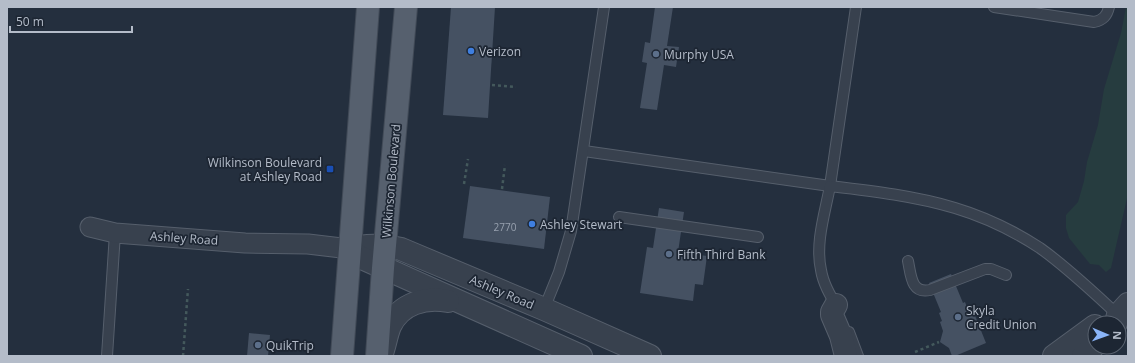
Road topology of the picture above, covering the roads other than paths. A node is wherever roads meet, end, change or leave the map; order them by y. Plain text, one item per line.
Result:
1 (368, 7) edge
2 (406, 7) edge
3 (604, 7) edge
4 (856, 7) edge
5 (994, 7) edge
6 (1109, 7) edge
7 (584, 151) junction
8 (830, 186) junction
9 (619, 217) dead end
10 (90, 227) dead end
11 (115, 233) junction
12 (758, 237) dead end
13 (385, 246) junction
14 (350, 250) junction
15 (908, 261) dead end
16 (383, 268) junction
17 (1006, 275) dead end
18 (836, 305) junction
19 (470, 307) junction
20 (544, 309) junction
21 (1115, 315) edge
22 (1087, 332) edge
23 (107, 356) edge
24 (342, 356) edge
25 (379, 356) edge
26 (581, 356) edge
27 (650, 356) edge
28 (846, 356) edge
29 (858, 356) edge
30 (1054, 356) edge

1 - 14 main road
2 - 13 main road, Wilkinson Boulevard
3 - 7 lane
4 - 8 lane
5 - 6 lane
7 - 8 lane
7 - 20 lane
8 - 18 lane
8 - 21 lane
9 - 12 lane
10 - 11 street, Ashley Road
11 - 14 street, Ashley Road
11 - 23 lane
13 - 14 street, Ashley Road
13 - 16 main road, Wilkinson Boulevard
13 - 20 street, Ashley Road
14 - 16 street, Ashley Road
14 - 24 main road
15 - 17 lane
16 - 19 street, Ashley Road
16 - 25 main road, Wilkinson Boulevard
18 - 28 street
18 - 29 lane
19 - 25 street
19 - 26 street, Ashley Road
20 - 27 street, Ashley Road
22 - 30 street

